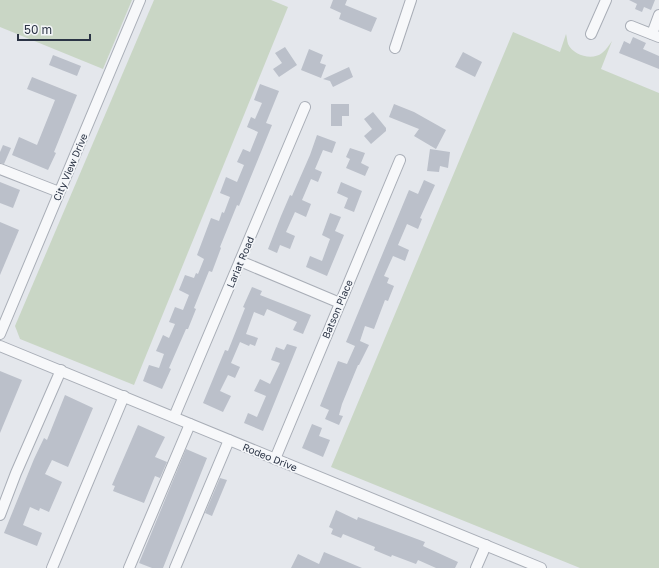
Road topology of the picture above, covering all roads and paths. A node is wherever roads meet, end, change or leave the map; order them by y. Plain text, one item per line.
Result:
1 (140, 0) edge
2 (411, 0) edge
3 (606, 0) edge
4 (659, 15) edge
5 (631, 26) dead end
6 (591, 34) dead end
7 (655, 36) edge
8 (395, 48) dead end
9 (304, 107) dead end
10 (400, 160) dead end
11 (0, 169) edge
12 (59, 192) junction
13 (240, 261) junction
14 (340, 303) junction
15 (0, 334) edge
16 (0, 346) edge
17 (61, 370) junction
18 (124, 396) junction
19 (174, 417) junction
20 (190, 424) junction
21 (229, 440) junction
22 (275, 459) junction
23 (4, 491) edge
24 (0, 515) edge
25 (486, 545) junction
26 (52, 568) edge
27 (129, 568) edge
28 (175, 568) edge
29 (476, 568) edge
30 (541, 568) edge

1 - 12 street, City View Drive
2 - 8 street
3 - 6 street
4 - 7 street
5 - 7 street
9 - 13 street, Lariat Road
10 - 14 street, Batson Place
11 - 12 street
12 - 15 street, City View Drive
13 - 14 street
13 - 19 street, Lariat Road
14 - 22 street, Batson Place
16 - 17 street, Rodeo Drive
17 - 18 street, Rodeo Drive
17 - 23 street
18 - 19 street, Rodeo Drive
18 - 26 street
19 - 20 street, Rodeo Drive
20 - 21 street, Rodeo Drive
20 - 27 street
21 - 22 street, Rodeo Drive
21 - 28 street
22 - 25 street, Rodeo Drive
23 - 24 street
25 - 29 street
25 - 30 street, Rodeo Drive

